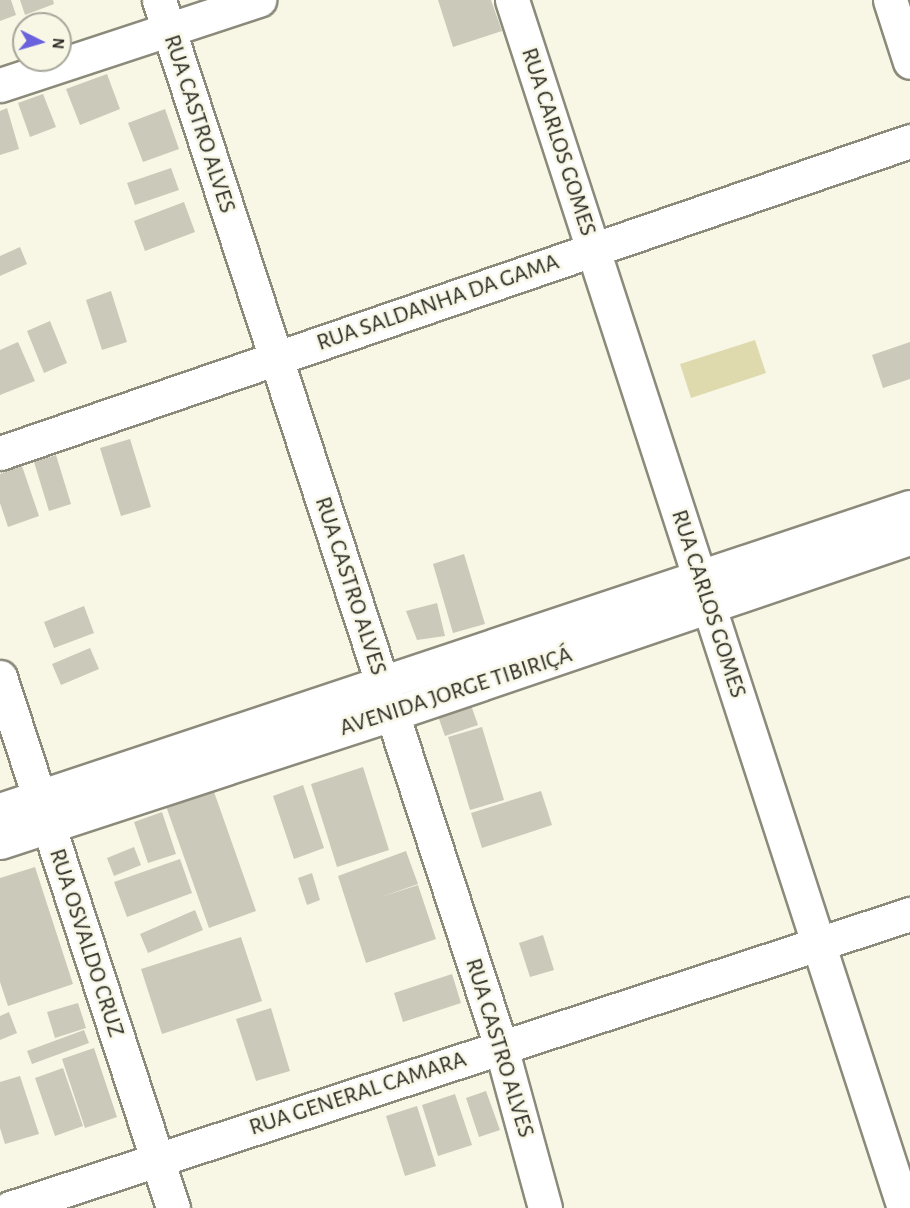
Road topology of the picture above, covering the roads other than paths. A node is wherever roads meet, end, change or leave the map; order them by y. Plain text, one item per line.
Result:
1 (259, 0) edge
2 (512, 0) edge
3 (890, 0) edge
4 (164, 15) edge
5 (910, 62) edge
6 (0, 85) edge
7 (910, 141) edge
8 (593, 250) junction
9 (276, 359) junction
10 (0, 453) edge
11 (910, 507) edge
12 (910, 538) edge
13 (704, 593) junction
14 (0, 677) edge
15 (381, 680) junction
16 (392, 714) junction
17 (0, 810) edge
18 (44, 811) junction
19 (0, 842) edge
20 (910, 914) edge
21 (818, 944) junction
22 (501, 1047) junction
23 (157, 1160) junction
24 (10, 1208) edge
25 (173, 1208) edge
26 (545, 1208) edge
27 (904, 1208) edge

1 - 4 street
2 - 8 street, RUA CARLOS GOMES
3 - 5 street
4 - 6 street
4 - 9 street, RUA CASTRO ALVES
7 - 8 street, RUA SALDANHA DA GAMA
8 - 9 street, RUA SALDANHA DA GAMA
8 - 13 street, RUA CARLOS GOMES
9 - 10 street, RUA SALDANHA DA GAMA
9 - 15 street, RUA CASTRO ALVES
11 - 13 street, AVENIDA JORGE TIBIRIÇÁ
12 - 13 street, AVENIDA JORGE TIBIRIÇÁ
13 - 15 street, AVENIDA JORGE TIBIRIÇÁ
13 - 16 street, AVENIDA JORGE TIBIRIÇÁ
13 - 21 street, RUA CARLOS GOMES
14 - 18 street, RUA OSVALDO CRUZ
15 - 16 street, RUA CASTRO ALVES
15 - 18 street, AVENIDA JORGE TIBIRIÇÁ
16 - 18 street, AVENIDA JORGE TIBIRIÇÁ
16 - 22 street, RUA CASTRO ALVES
17 - 18 street, AVENIDA JORGE TIBIRIÇÁ
18 - 19 street, AVENIDA JORGE TIBIRIÇÁ
18 - 23 street, RUA OSVALDO CRUZ
20 - 21 street, RUA GENERAL CAMARA
21 - 22 street, RUA GENERAL CAMARA
21 - 27 street, RUA CARLOS GOMES
22 - 23 street, RUA GENERAL CAMARA
22 - 26 street, RUA CASTRO ALVES
23 - 24 street, RUA GENERAL CAMARA
23 - 25 street, RUA OSVALDO CRUZ

